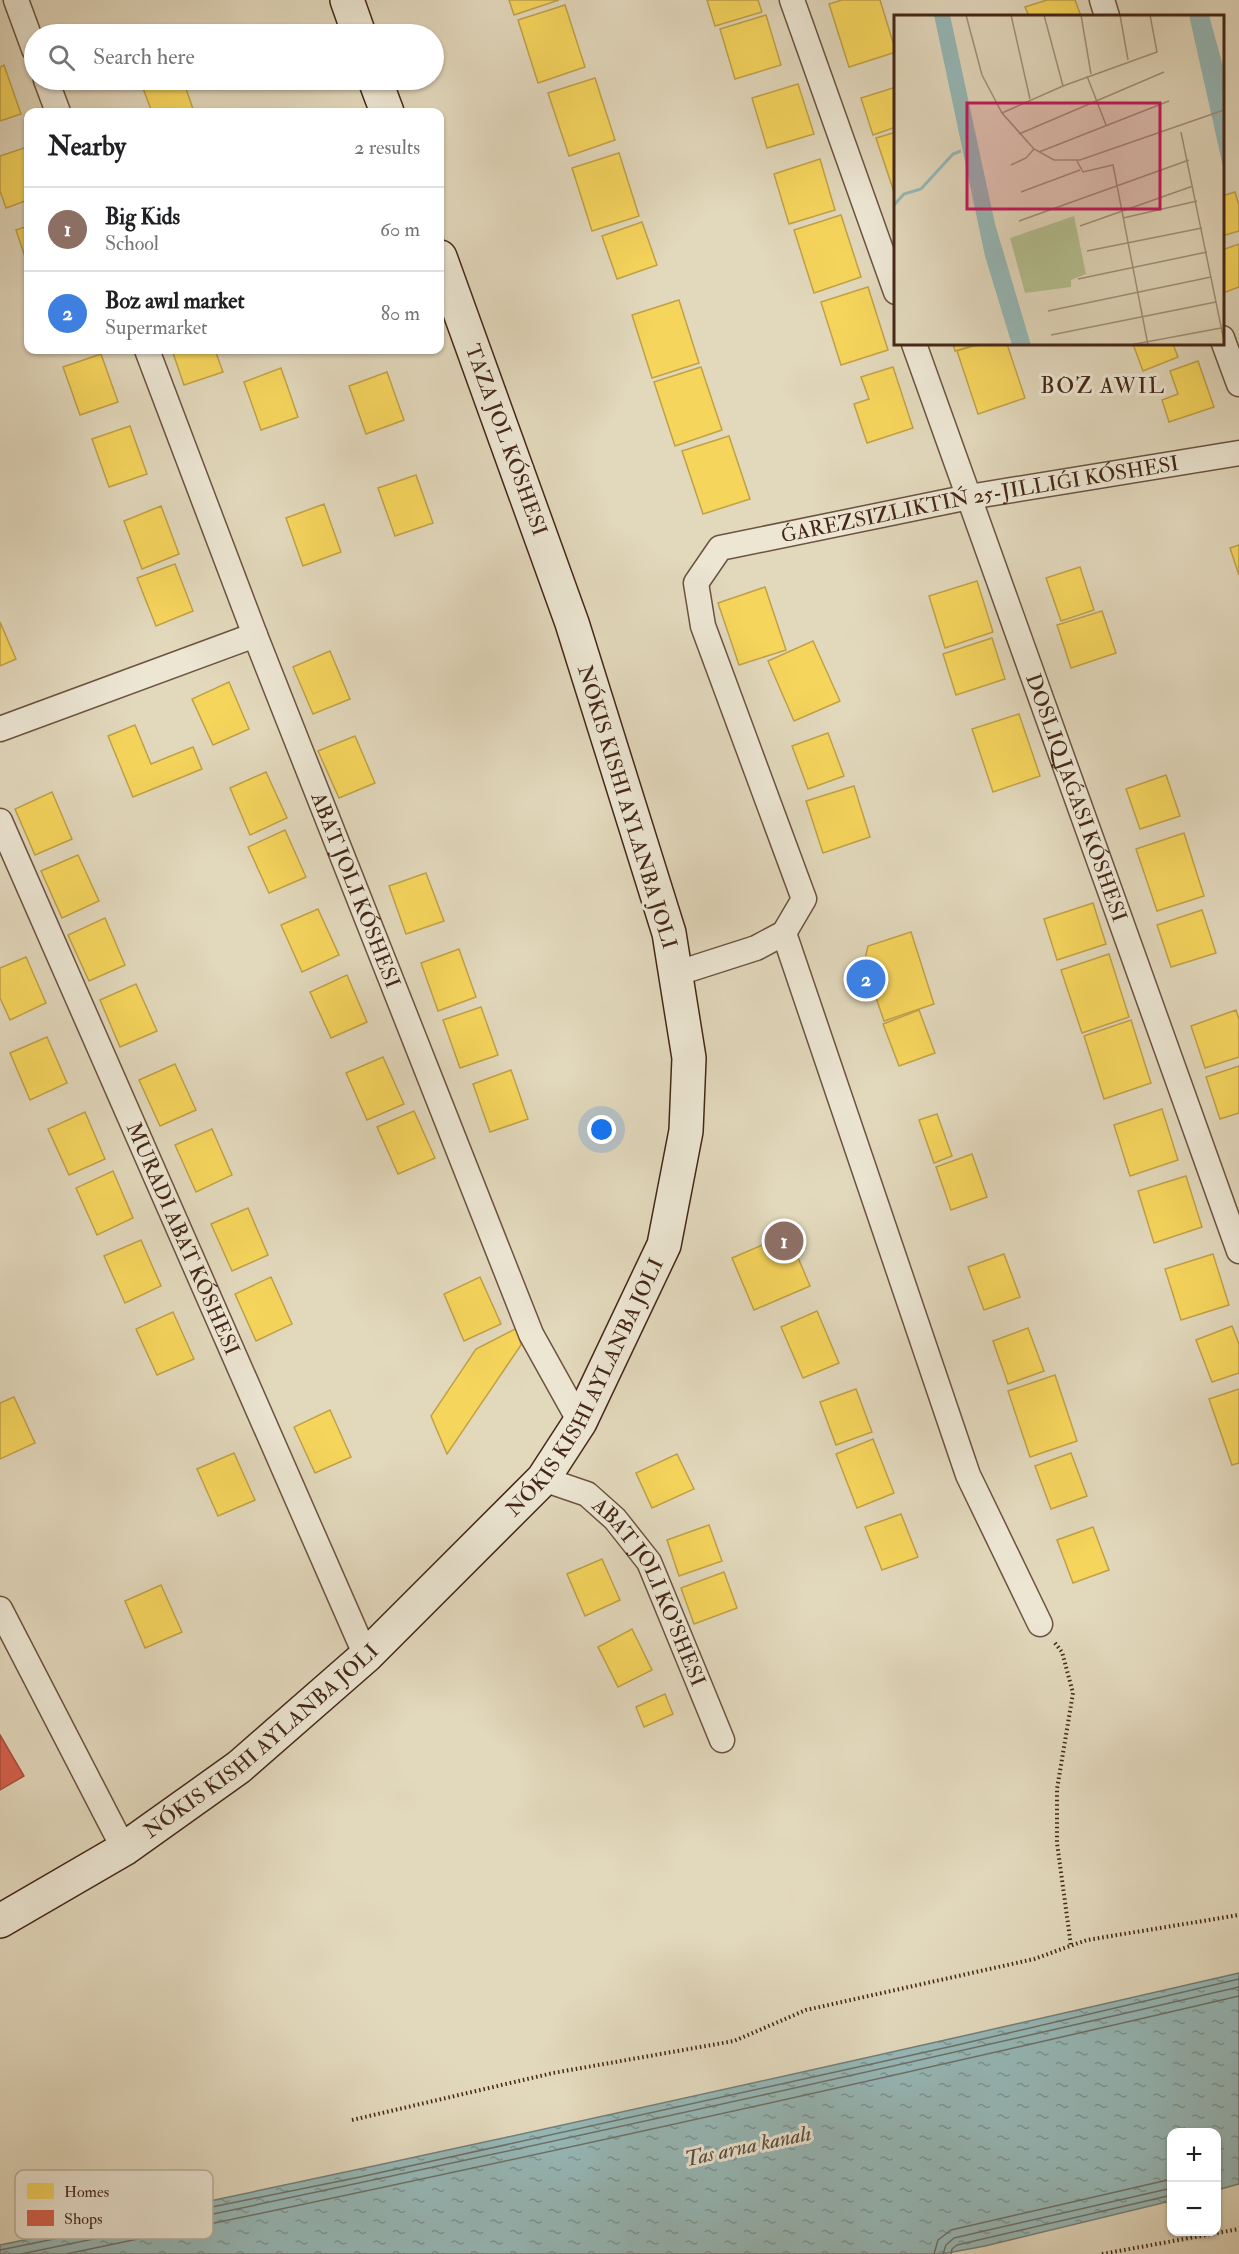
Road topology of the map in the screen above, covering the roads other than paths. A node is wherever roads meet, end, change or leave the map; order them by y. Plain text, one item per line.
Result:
1 (16, 0) edge
2 (347, 0) edge
3 (792, 0) edge
4 (1101, 0) edge
5 (1107, 15) edge
6 (25, 24) edge
7 (355, 24) edge
8 (50, 90) edge
9 (379, 90) edge
10 (56, 108) edge
11 (386, 108) edge
12 (444, 268) edge
13 (894, 286) edge
14 (1224, 343) edge
15 (914, 345) edge
16 (149, 354) edge
17 (1239, 384) edge
18 (1239, 453) edge
19 (969, 497) junction
20 (255, 635) junction
21 (0, 729) edge
22 (0, 821) edge
23 (784, 933) junction
24 (675, 974) junction
25 (1239, 1251) edge
26 (580, 1422) junction
27 (543, 1479) junction
28 (0, 1609) edge
29 (1040, 1624) road end
30 (366, 1656) junction
31 (722, 1740) dead end
32 (124, 1849) junction
33 (0, 1921) edge

1 - 6 street
2 - 7 main road
3 - 13 street
4 - 5 street
8 - 10 street
9 - 11 main road
12 - 24 main road, TAZA JOL KÓSHESI
14 - 17 street
15 - 19 street
16 - 20 street
18 - 19 street
19 - 23 street
19 - 25 street
20 - 21 street
20 - 26 street
22 - 30 street
23 - 24 street
23 - 29 street
24 - 26 main road, TAZA JOL KÓSHESI
26 - 27 main road, TAZA JOL KÓSHESI
27 - 30 main road, TAZA JOL KÓSHESI
27 - 31 street, ABAT JOLI KO'SHESI
28 - 32 street
30 - 32 main road, TAZA JOL KÓSHESI
32 - 33 main road, TAZA JOL KÓSHESI

